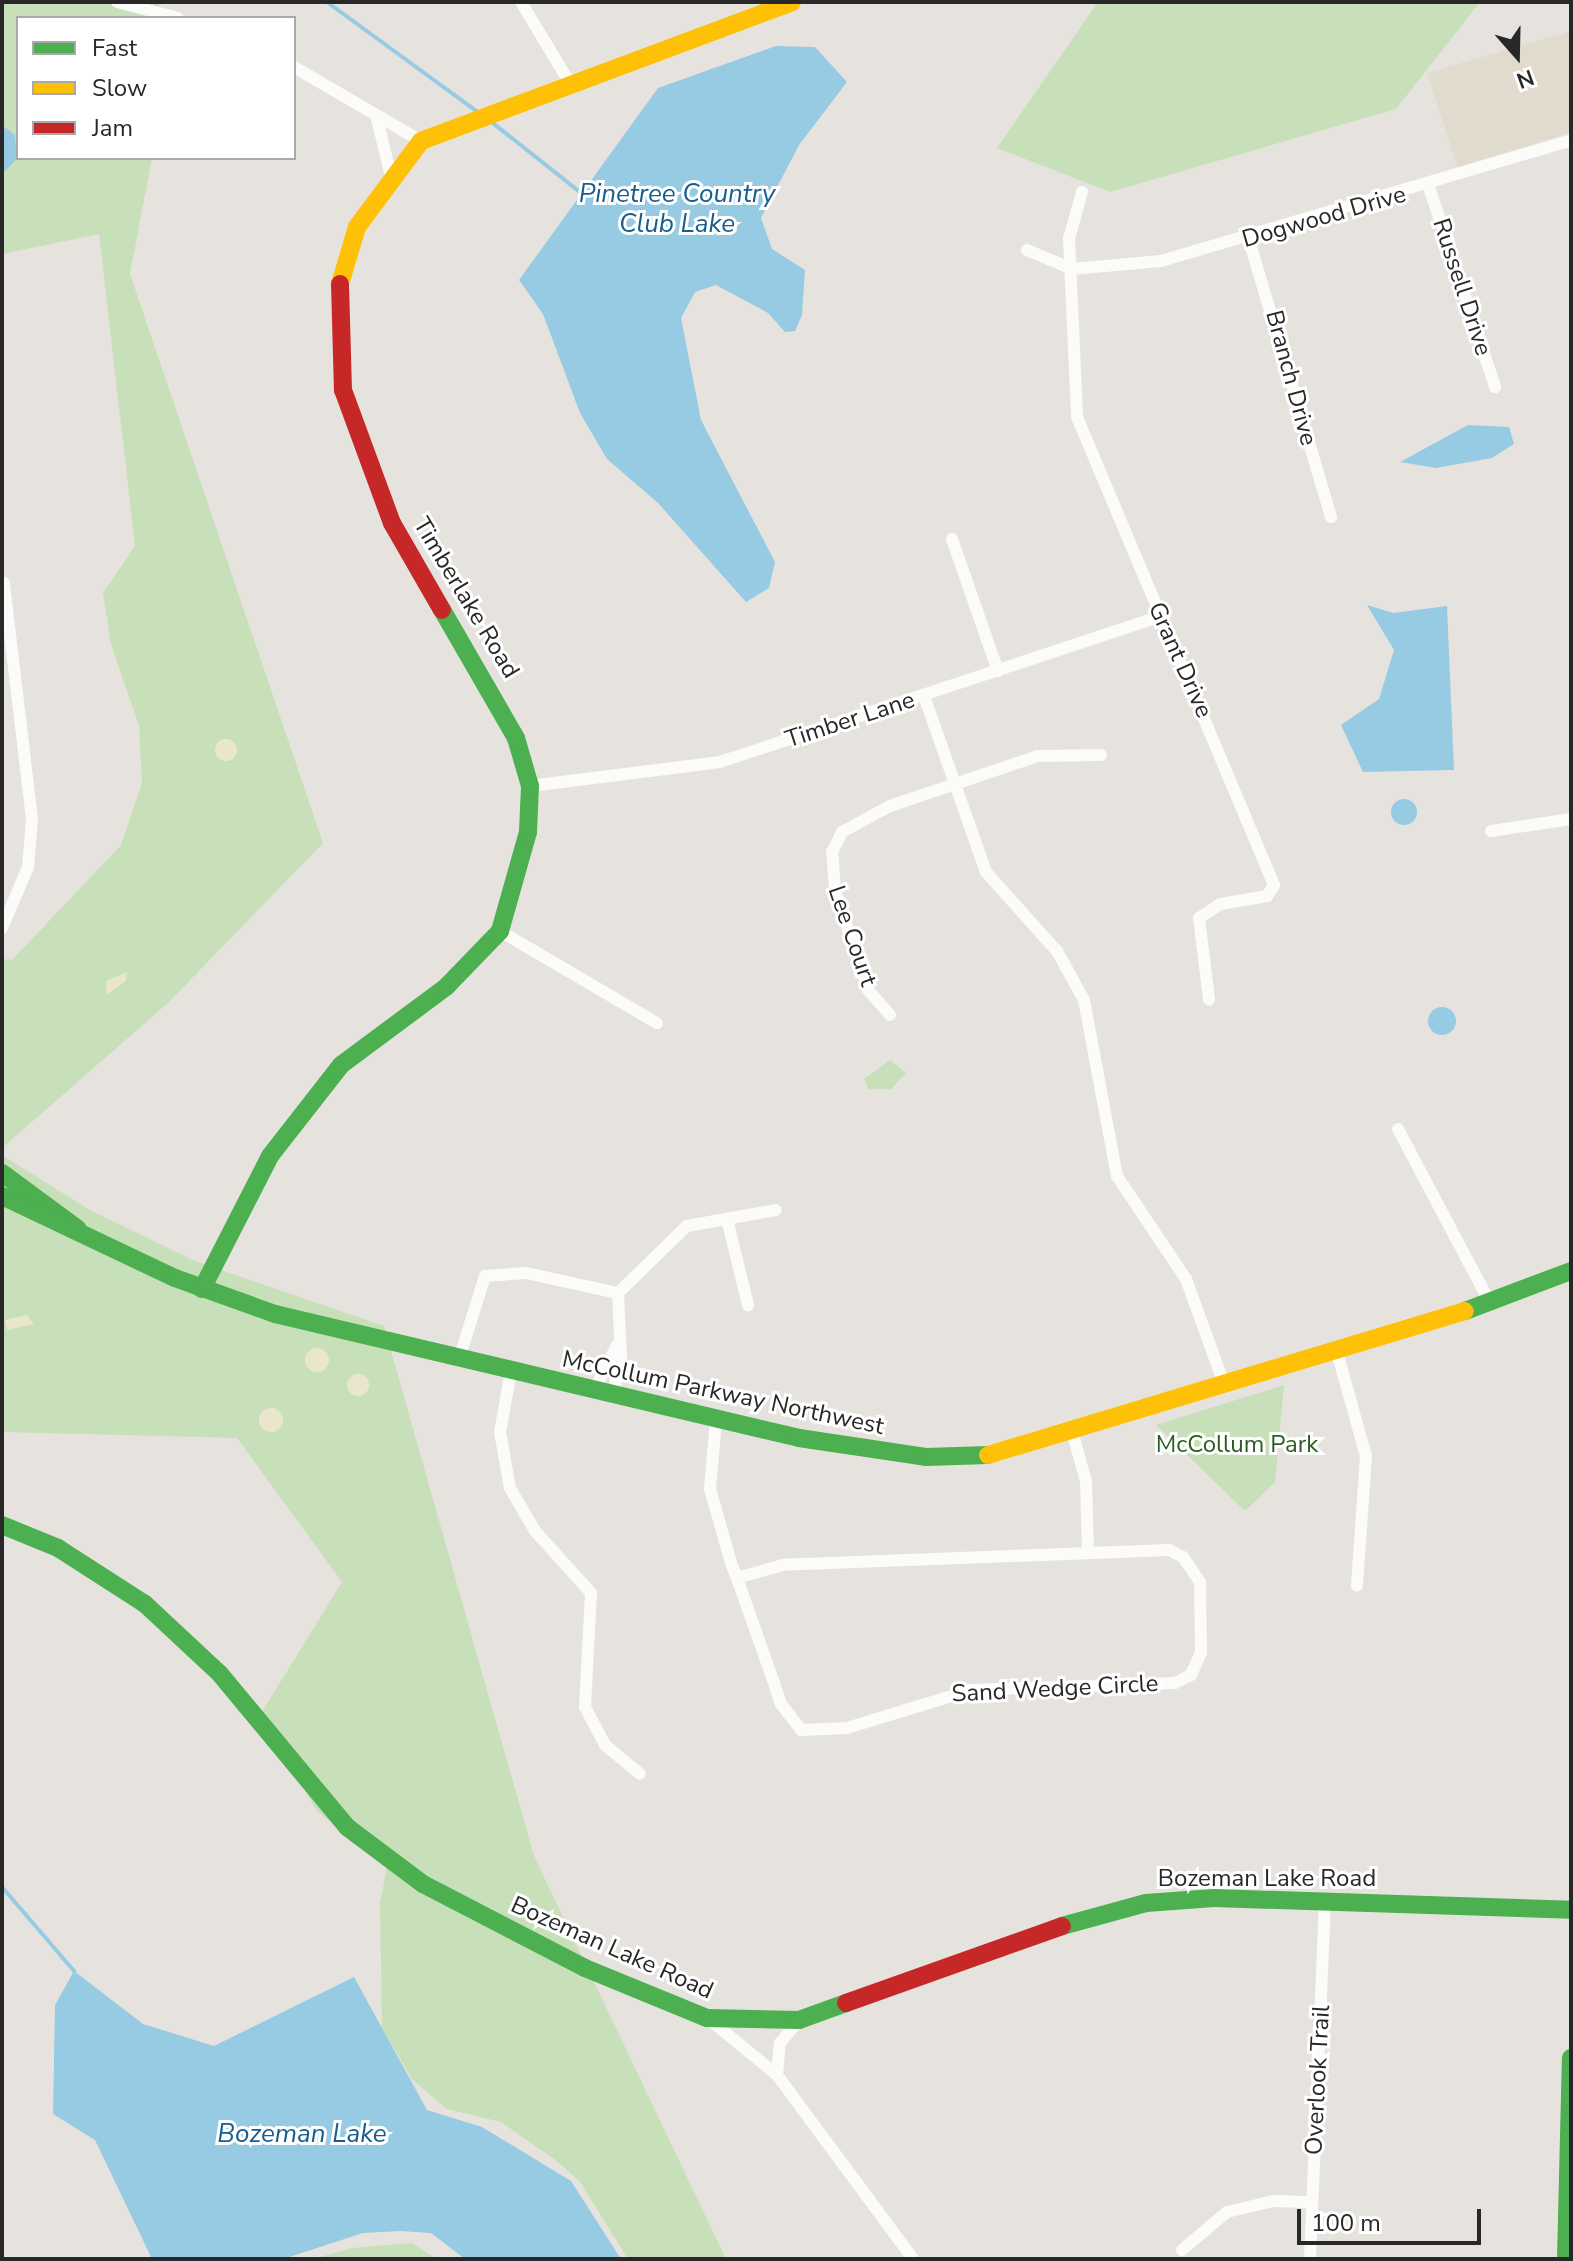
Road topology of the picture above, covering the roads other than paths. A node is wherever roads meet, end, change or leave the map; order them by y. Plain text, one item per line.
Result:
1 (117, 2) edge
2 (521, 2) edge
3 (792, 2) edge
4 (170, 16) edge
5 (296, 68) edge
6 (571, 85) junction
7 (376, 115) junction
8 (1571, 140) edge
9 (421, 141) junction
10 (391, 176) junction
11 (1429, 187) junction
12 (1082, 192) dead end
13 (1249, 240) junction
14 (1027, 250) dead end
15 (1072, 269) junction
16 (1495, 387) dead end
17 (1331, 517) dead end
18 (952, 539) dead end
19 (4, 583) dead end
20 (1162, 616) junction
21 (998, 671) junction
22 (924, 696) junction
23 (1101, 755) dead end
24 (955, 784) junction
25 (530, 786) junction
26 (1571, 819) edge
27 (1491, 831) dead end
28 (2, 928) edge
29 (500, 931) junction
30 (1209, 999) dead end
31 (890, 1015) dead end
32 (657, 1023) dead end
33 (1398, 1129) dead end
34 (2, 1173) edge
35 (2, 1196) edge
36 (776, 1210) dead end
37 (727, 1219) junction
38 (96, 1242) junction
39 (1571, 1271) edge
40 (202, 1289) junction
41 (618, 1293) junction
42 (1490, 1303) junction
43 (748, 1305) dead end
44 (617, 1345) junction
45 (1337, 1352) junction
46 (459, 1359) junction
47 (511, 1371) junction
48 (1224, 1384) junction
49 (594, 1391) junction
50 (613, 1396) junction
51 (716, 1420) junction
52 (1073, 1435) junction
53 (2, 1525) edge
54 (1088, 1551) junction
55 (737, 1578) junction
56 (1357, 1586) dead end
57 (640, 1774) dead end
58 (1325, 1900) junction
59 (1571, 1910) edge
60 (707, 2018) junction
61 (799, 2020) junction
62 (1571, 2058) edge
63 (777, 2075) junction
64 (1312, 2202) junction
65 (1182, 2250) dead end
66 (913, 2259) edge
67 (1310, 2259) edge
68 (1566, 2259) edge

1 - 4 street
2 - 6 street
3 - 6 street, Timberlake Road
5 - 7 street
6 - 9 street, Timberlake Road
7 - 9 street
7 - 10 street
8 - 11 street, Dogwood Drive
9 - 10 street, Timberlake Road
10 - 25 street, Timberlake Road
11 - 13 street, Dogwood Drive
11 - 16 street, Russell Drive
12 - 15 street
13 - 15 street, Dogwood Drive
13 - 17 street, Branch Drive
14 - 15 street, Dogwood Drive
15 - 20 street, Grant Drive
18 - 21 street
19 - 28 street
20 - 21 street, Timber Lane
20 - 30 street, Grant Drive
21 - 22 street, Timber Lane
22 - 24 street
22 - 25 street, Timber Lane
23 - 24 street, Lee Court
24 - 31 street, Lee Court
24 - 48 street
25 - 29 street, Timberlake Road
26 - 27 street
29 - 32 street
29 - 40 street, Timberlake Road
33 - 42 street
34 - 38 street, McCollum Parkway Northwest
35 - 38 street, McCollum Parkway Northwest
36 - 37 street
37 - 41 street
37 - 43 street
38 - 40 street, McCollum Parkway Northwest
39 - 42 street, McCollum Parkway Northwest
40 - 46 street, McCollum Parkway Northwest
41 - 44 street
41 - 46 street
42 - 45 street, McCollum Parkway Northwest
44 - 49 street
44 - 50 street
45 - 48 street, McCollum Parkway Northwest
45 - 56 street
46 - 47 street, McCollum Parkway Northwest
47 - 49 street, McCollum Parkway Northwest
47 - 57 street
48 - 52 street, McCollum Parkway Northwest
49 - 50 street, McCollum Parkway Northwest
50 - 51 street, McCollum Parkway Northwest
51 - 52 street, McCollum Parkway Northwest
51 - 55 street, Sand Wedge Circle
52 - 54 street
53 - 60 street, Bozeman Lake Road
54 - 55 street, Sand Wedge Circle
54 - 55 street, Sand Wedge Circle
58 - 59 street, Bozeman Lake Road
58 - 61 street, Bozeman Lake Road
58 - 64 street, Overlook Trail
60 - 61 street, Bozeman Lake Road
60 - 63 street
61 - 63 street
62 - 68 street
63 - 66 street
64 - 65 street
64 - 67 street, Overlook Trail

